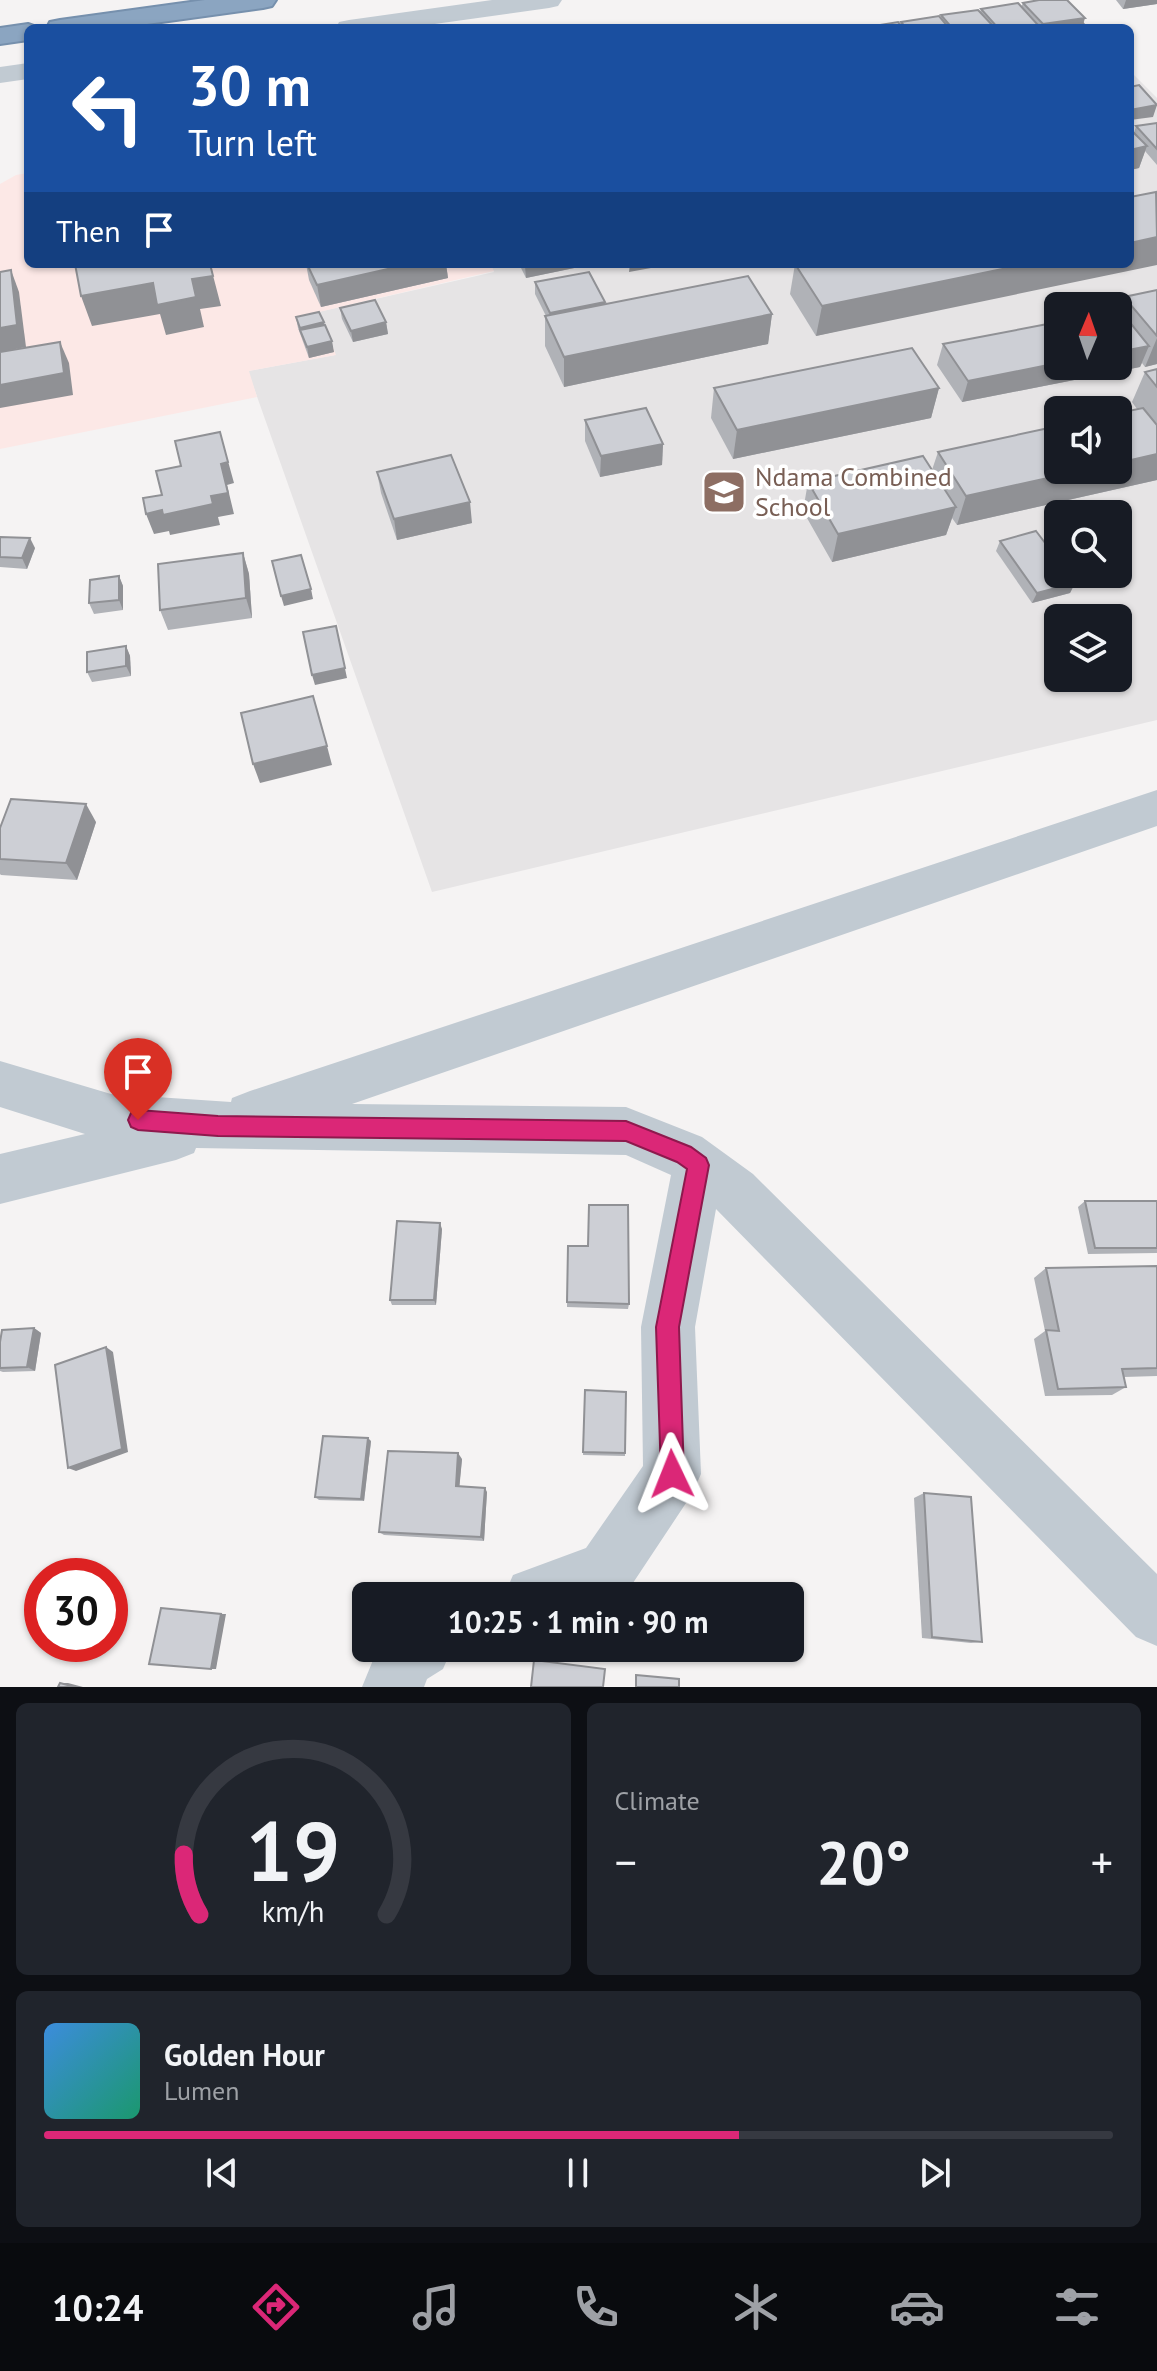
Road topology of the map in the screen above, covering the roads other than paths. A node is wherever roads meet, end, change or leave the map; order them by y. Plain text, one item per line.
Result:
1 (263, 0) edge
2 (549, 0) edge
3 (89, 24) edge
4 (378, 24) edge
5 (24, 33) edge
6 (0, 36) edge
7 (24, 72) edge
8 (0, 75) edge
9 (1157, 808) edge
10 (0, 1084) edge
11 (218, 1126) junction
12 (698, 1165) junction
13 (0, 1179) edge
14 (574, 1582) edge
15 (1157, 1616) edge
16 (402, 1662) edge
17 (393, 1687) edge

1 - 3 highway
2 - 4 street
5 - 6 highway
7 - 8 street
9 - 11 street
10 - 11 street
11 - 12 street
11 - 13 street
12 - 14 street
12 - 15 street
16 - 17 street

